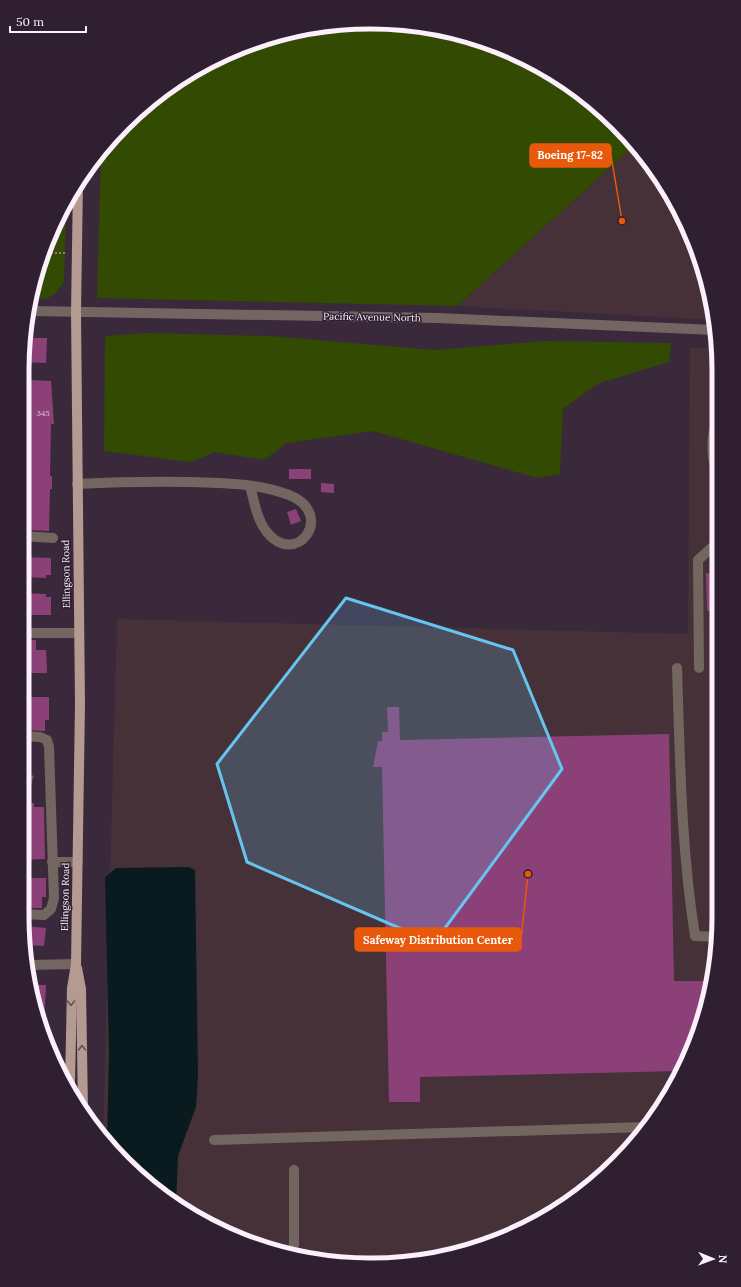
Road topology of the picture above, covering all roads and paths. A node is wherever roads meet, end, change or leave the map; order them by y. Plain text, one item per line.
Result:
1 (78, 196) edge
2 (50, 253) edge
3 (70, 253) dead end
4 (35, 311) edge
5 (76, 312) junction
6 (709, 330) edge
7 (78, 484) junction
8 (250, 486) junction
9 (29, 536) edge
10 (53, 538) dead end
11 (712, 547) edge
12 (29, 633) edge
13 (79, 633) junction
14 (677, 668) dead end
15 (699, 668) dead end
16 (29, 736) edge
17 (52, 862) junction
18 (78, 862) junction
19 (29, 914) edge
20 (711, 937) edge
21 (76, 964) junction
22 (33, 966) edge
23 (70, 1079) edge
24 (83, 1100) edge
25 (639, 1127) edge
26 (214, 1140) dead end
27 (294, 1170) dead end
28 (294, 1245) dead end

1 - 5 main road, Ellingson Road
2 - 3 path
4 - 5 street, Pacific Avenue North
5 - 6 street, Pacific Avenue North
5 - 7 main road, Ellingson Road
7 - 8 street
7 - 13 main road, Ellingson Road
8 - 8 street
9 - 10 street
11 - 15 street
12 - 13 street
13 - 18 main road, Ellingson Road
14 - 20 street
16 - 17 street
17 - 18 street
17 - 19 street
18 - 21 main road, Ellingson Road
21 - 22 street
21 -> 23 main road, Ellingson Road
24 -> 21 main road, Ellingson Road
25 - 26 street
27 - 28 street

